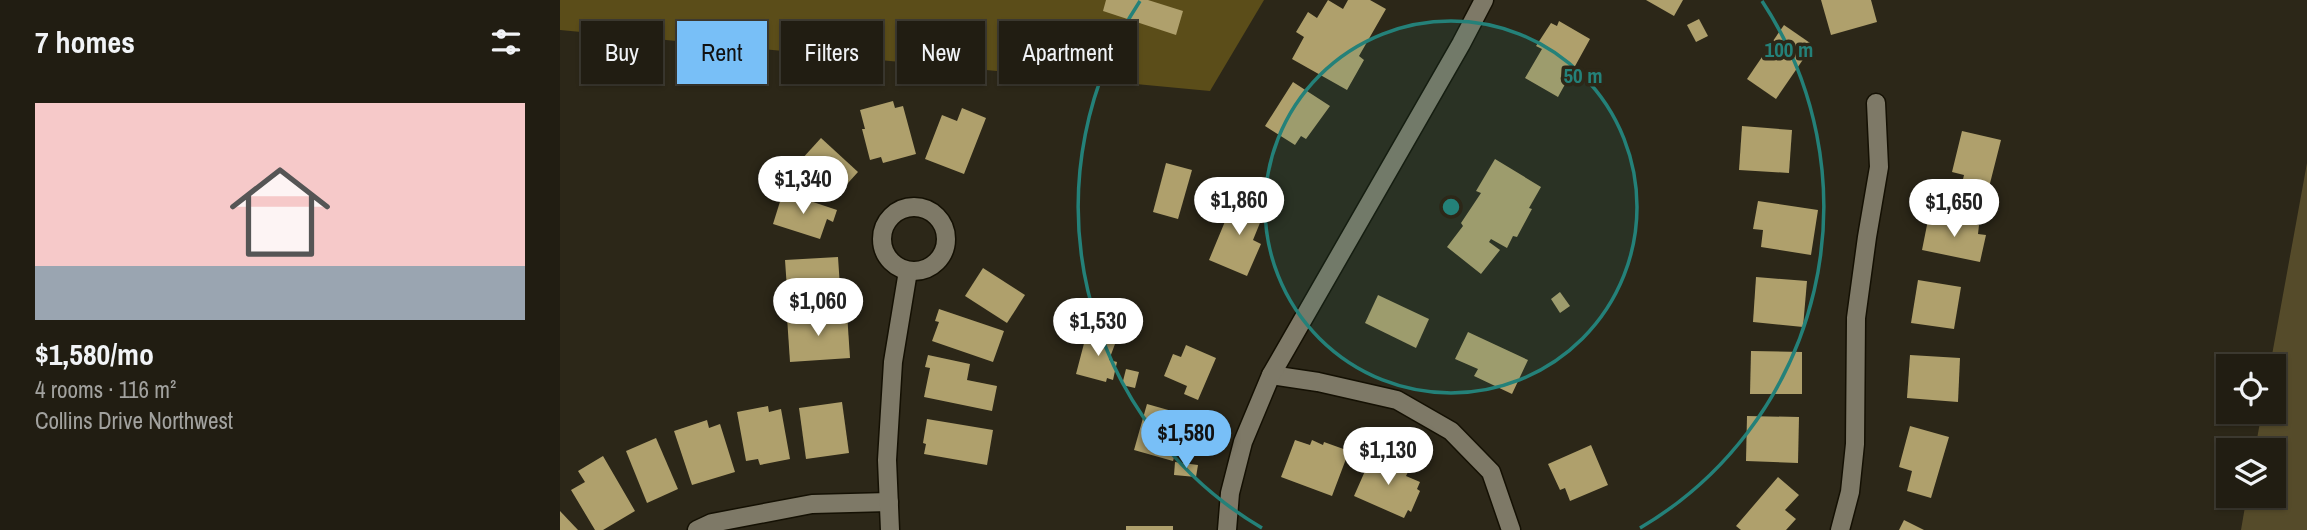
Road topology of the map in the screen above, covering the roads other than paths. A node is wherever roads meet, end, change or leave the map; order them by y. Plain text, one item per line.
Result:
1 (1484, 0) edge
2 (1876, 103) dead end
3 (908, 271) dead end
4 (1271, 375) junction
5 (889, 502) junction
6 (697, 530) edge
7 (890, 530) edge
8 (1227, 530) edge
9 (1511, 530) edge
10 (1840, 530) edge

1 - 4 street
2 - 10 street
3 - 5 street
4 - 8 street
4 - 9 street
5 - 6 street
5 - 7 street

